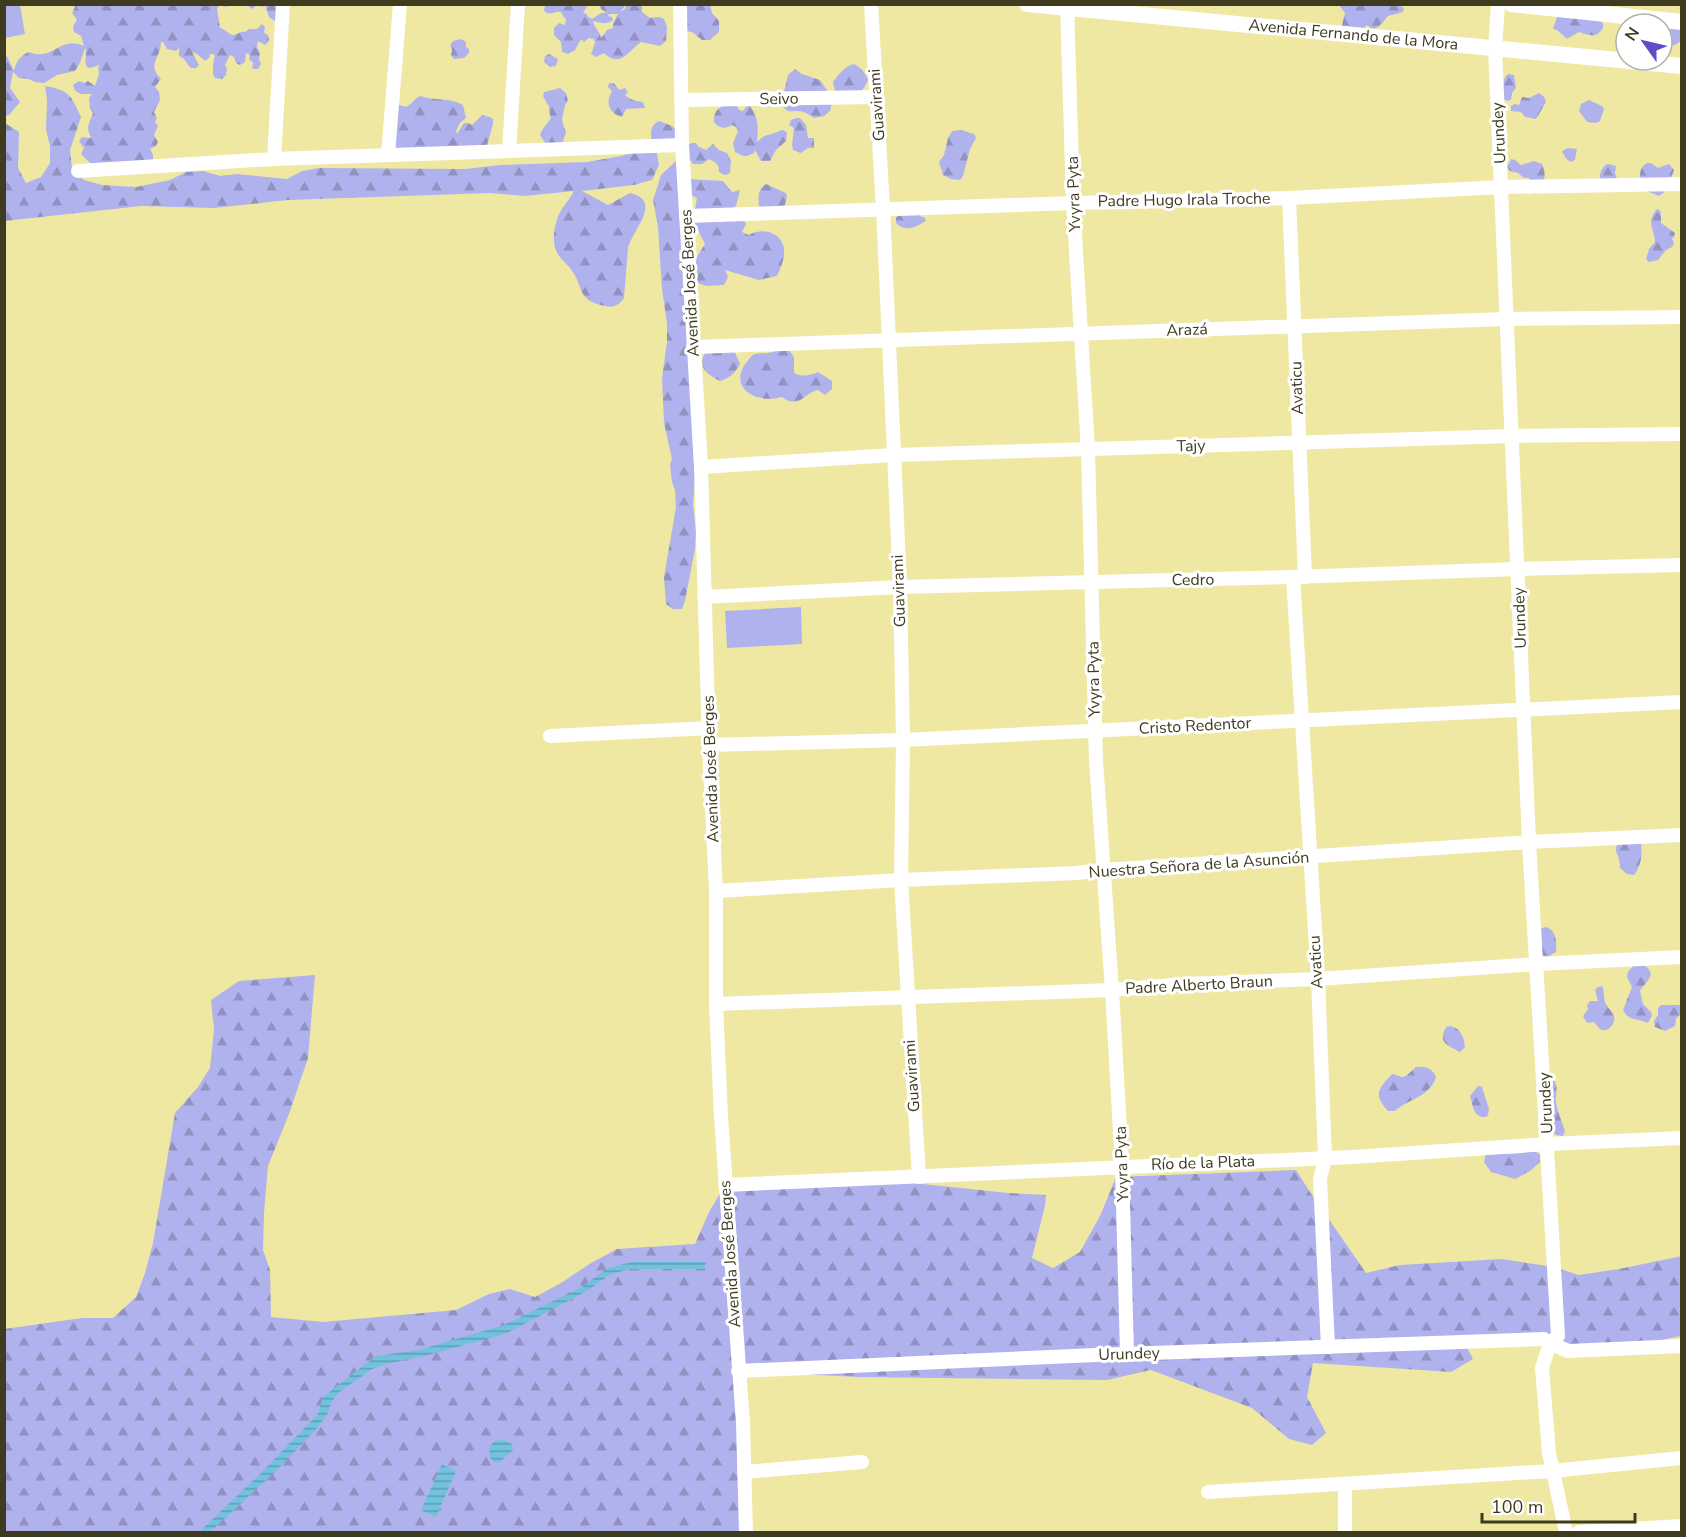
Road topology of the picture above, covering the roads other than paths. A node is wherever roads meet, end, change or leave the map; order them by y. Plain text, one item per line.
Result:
1 (283, 4) edge
2 (400, 4) edge
3 (518, 4) edge
4 (680, 4) edge
5 (871, 4) edge
6 (1027, 4) edge
7 (1498, 4) edge
8 (1511, 4) edge
9 (1068, 7) edge
10 (1106, 9) edge
11 (1616, 10) edge
12 (1682, 22) edge
13 (1495, 48) junction
14 (1682, 66) edge
15 (877, 97) junction
16 (682, 100) junction
17 (682, 145) junction
18 (509, 151) junction
19 (388, 155) junction
20 (274, 159) junction
21 (78, 171) dead end
22 (1682, 184) edge
23 (1502, 187) junction
24 (1289, 198) junction
25 (1074, 202) junction
26 (884, 208) junction
27 (686, 216) junction
28 (1682, 317) edge
29 (1508, 319) junction
30 (1295, 327) junction
31 (1080, 333) junction
32 (889, 339) junction
33 (693, 347) junction
34 (1682, 434) edge
35 (1512, 436) junction
36 (1299, 442) junction
37 (1088, 450) junction
38 (894, 455) junction
39 (701, 467) junction
40 (1682, 565) edge
41 (1518, 569) junction
42 (1299, 577) junction
43 (1092, 582) junction
44 (900, 587) junction
45 (704, 597) junction
46 (1682, 702) edge
47 (1524, 708) junction
48 (1302, 721) junction
49 (710, 728) junction
50 (1095, 731) junction
51 (550, 736) dead end
52 (903, 740) junction
53 (709, 745) junction
54 (1682, 835) edge
55 (1529, 842) junction
56 (1310, 857) junction
57 (1103, 870) junction
58 (901, 880) junction
59 (717, 891) junction
60 (1682, 957) edge
61 (1537, 964) junction
62 (1318, 979) junction
63 (1112, 990) junction
64 (907, 997) junction
65 (716, 1004) junction
66 (1682, 1138) edge
67 (1548, 1144) junction
68 (1325, 1158) junction
69 (1122, 1166) junction
70 (919, 1177) junction
71 (725, 1185) junction
72 (1551, 1343) junction
73 (1682, 1346) edge
74 (1329, 1347) junction
75 (1126, 1354) junction
76 (738, 1371) junction
77 (1682, 1458) edge
78 (862, 1462) dead end
79 (1552, 1471) junction
80 (744, 1472) junction
81 (1345, 1484) junction
82 (1208, 1492) dead end
83 (1682, 1526) edge
84 (746, 1533) edge
85 (1345, 1533) edge
86 (1566, 1533) edge
87 (1579, 1533) edge

1 - 20 street
2 - 19 street
3 - 18 street
4 - 16 street, Avenida José Berges
5 - 15 street, Guavirami
6 - 9 main road, Avenida Fernando de la Mora
7 - 13 street, Urundey
8 - 11 main road
9 - 10 main road, Avenida Fernando de la Mora
9 - 25 street, Yvyra Pyta
10 - 13 main road, Avenida Fernando de la Mora
11 - 12 main road
13 - 14 main road, Avenida Fernando de la Mora
13 - 23 street, Urundey
15 - 16 street, Seivo
15 - 26 street, Guavirami
16 - 17 street, Avenida José Berges
17 - 18 street
17 - 27 street, Avenida José Berges
18 - 19 street
19 - 20 street
20 - 21 street
22 - 23 street, Padre Hugo Irala Troche
23 - 24 street, Padre Hugo Irala Troche
23 - 29 street, Urundey
24 - 25 street, Padre Hugo Irala Troche
24 - 30 street, Avaticu
25 - 26 street, Padre Hugo Irala Troche
25 - 31 street, Yvyra Pyta
26 - 27 street, Padre Hugo Irala Troche
26 - 32 street, Guavirami
27 - 33 street, Avenida José Berges
28 - 29 street, Arazá
29 - 30 street, Arazá
29 - 35 street, Urundey
30 - 31 street, Arazá
30 - 36 street, Avaticu
31 - 32 street, Arazá
31 - 37 street, Yvyra Pyta
32 - 33 street, Arazá
32 - 38 street, Guavirami
33 - 39 street, Avenida José Berges
34 - 35 street, Tajy
35 - 36 street, Tajy
35 - 41 street, Urundey
36 - 37 street, Tajy
36 - 42 street, Avaticu
37 - 38 street, Tajy
37 - 43 street, Yvyra Pyta
38 - 39 street, Tajy
38 - 44 street, Guavirami
39 - 45 street, Avenida José Berges
40 - 41 street, Cedro
41 - 42 street, Cedro
41 - 47 street, Urundey
42 - 43 street, Cedro
42 - 48 street, Avaticu
43 - 44 street, Cedro
43 - 50 street, Yvyra Pyta
44 - 45 street, Cedro
44 - 52 street, Guavirami
45 - 49 street, Avenida José Berges
46 - 47 street, Cristo Redentor
47 - 48 street, Cristo Redentor
47 - 55 street, Urundey
48 - 50 street, Cristo Redentor
48 - 56 street, Avaticu
49 - 51 street
49 - 53 street, Avenida José Berges
50 - 52 street, Cristo Redentor
50 - 57 street, Yvyra Pyta
52 - 53 street, Cristo Redentor
52 - 58 street, Guavirami
53 - 59 street, Avenida José Berges
54 - 55 street, Nuestra Señora de la Asunción
55 - 56 street, Nuestra Señora de la Asunción
55 - 61 street, Urundey
56 - 57 street, Nuestra Señora de la Asunción
56 - 62 street, Avaticu
57 - 58 street, Nuestra Señora de la Asunción
57 - 63 street, Yvyra Pyta
58 - 59 street, Nuestra Señora de la Asunción
58 - 64 street, Guavirami
59 - 65 street, Avenida José Berges
60 - 61 street, Padre Alberto Braun
61 - 62 street, Padre Alberto Braun
61 - 67 street, Urundey
62 - 63 street, Padre Alberto Braun
62 - 68 street, Avaticu
63 - 64 street, Padre Alberto Braun
63 - 69 street, Yvyra Pyta
64 - 65 street, Padre Alberto Braun
64 - 70 street, Guavirami
65 - 71 street, Avenida José Berges
66 - 67 street, Río de la Plata
67 - 68 street, Río de la Plata
67 - 72 street, Urundey
68 - 69 street, Río de la Plata
68 - 74 street, Avaticu
69 - 70 street, Río de la Plata
69 - 75 street, Yvyra Pyta
70 - 71 street, Río de la Plata
71 - 76 street, Avenida José Berges
72 - 73 street
72 - 74 street, Urundey
72 - 79 street
74 - 75 street, Urundey
75 - 76 street, Urundey
76 - 80 street, Avenida José Berges
77 - 79 street
78 - 80 street
79 - 81 street
79 - 86 street
80 - 84 street, Avenida José Berges
81 - 82 street
81 - 85 street
83 - 87 street

